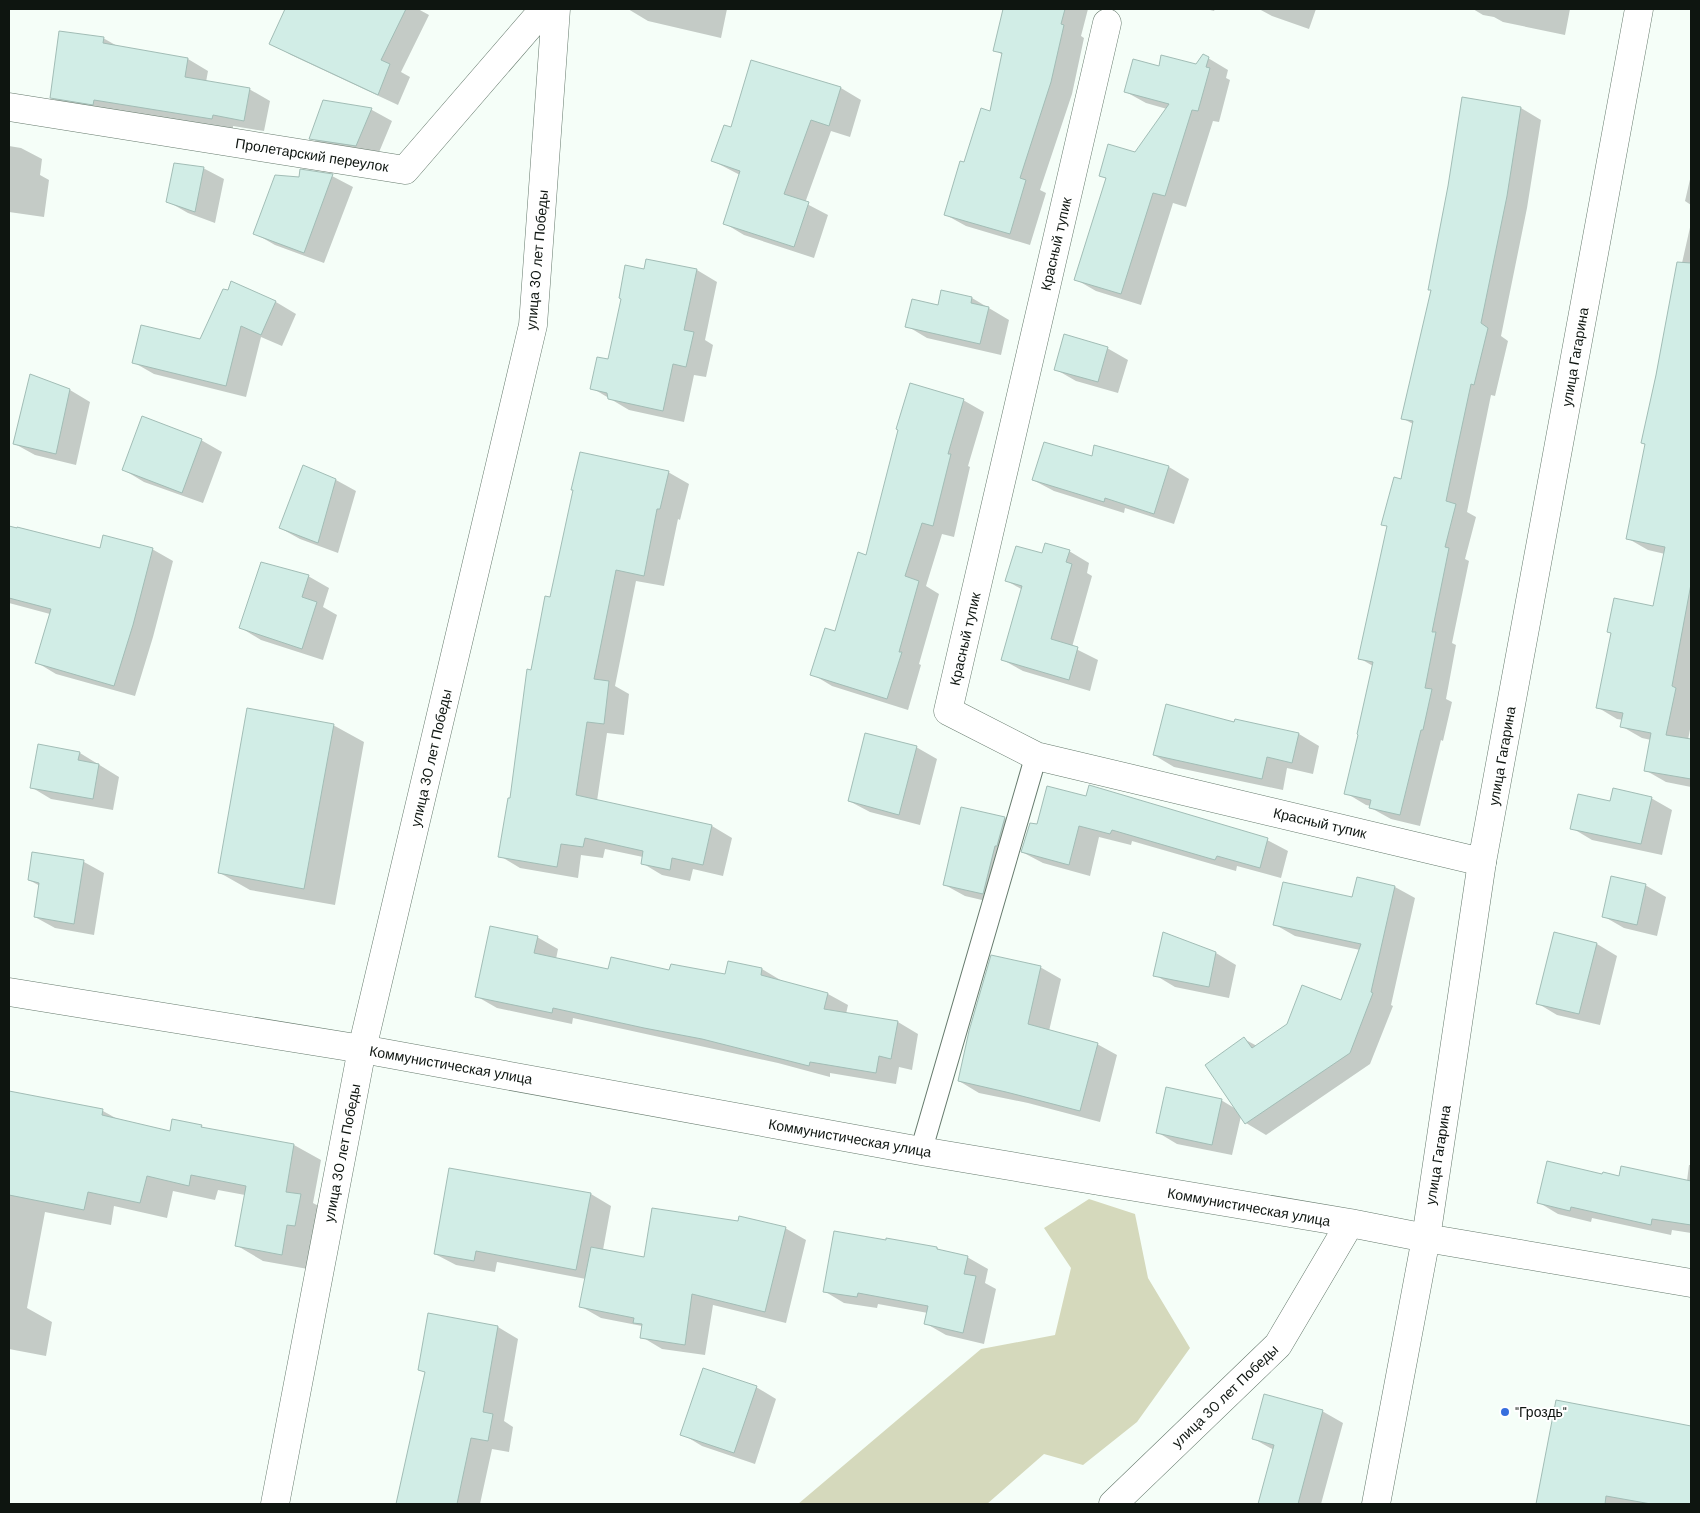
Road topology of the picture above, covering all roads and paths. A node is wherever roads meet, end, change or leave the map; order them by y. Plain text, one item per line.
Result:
1 (544, 9) edge
2 (556, 9) edge
3 (1639, 9) edge
4 (1107, 23) dead end
5 (9, 107) edge
6 (1036, 756) junction
7 (1482, 862) junction
8 (9, 992) edge
9 (362, 1049) junction
10 (921, 1152) junction
11 (1350, 1223) junction
12 (1426, 1238) junction
13 (1691, 1283) edge
14 (275, 1504) edge
15 (1113, 1504) edge
16 (1376, 1504) edge

1 - 5 street, Пролетарский переулок
2 - 9 street, улица 30 лет Победы
3 - 7 street, улица Гагарина
4 - 6 street, Красный тупик
6 - 7 street, Красный тупик
6 - 10 lane
7 - 12 street, улица Гагарина
8 - 9 street, Коммунистическая улица
9 - 10 street, Коммунистическая улица
9 - 14 street, улица 30 лет Победы
10 - 11 street, Коммунистическая улица
11 - 12 street, Коммунистическая улица
11 - 15 street, улица 30 лет Победы
12 - 13 street, Коммунистическая улица
12 - 16 street, улица Гагарина

